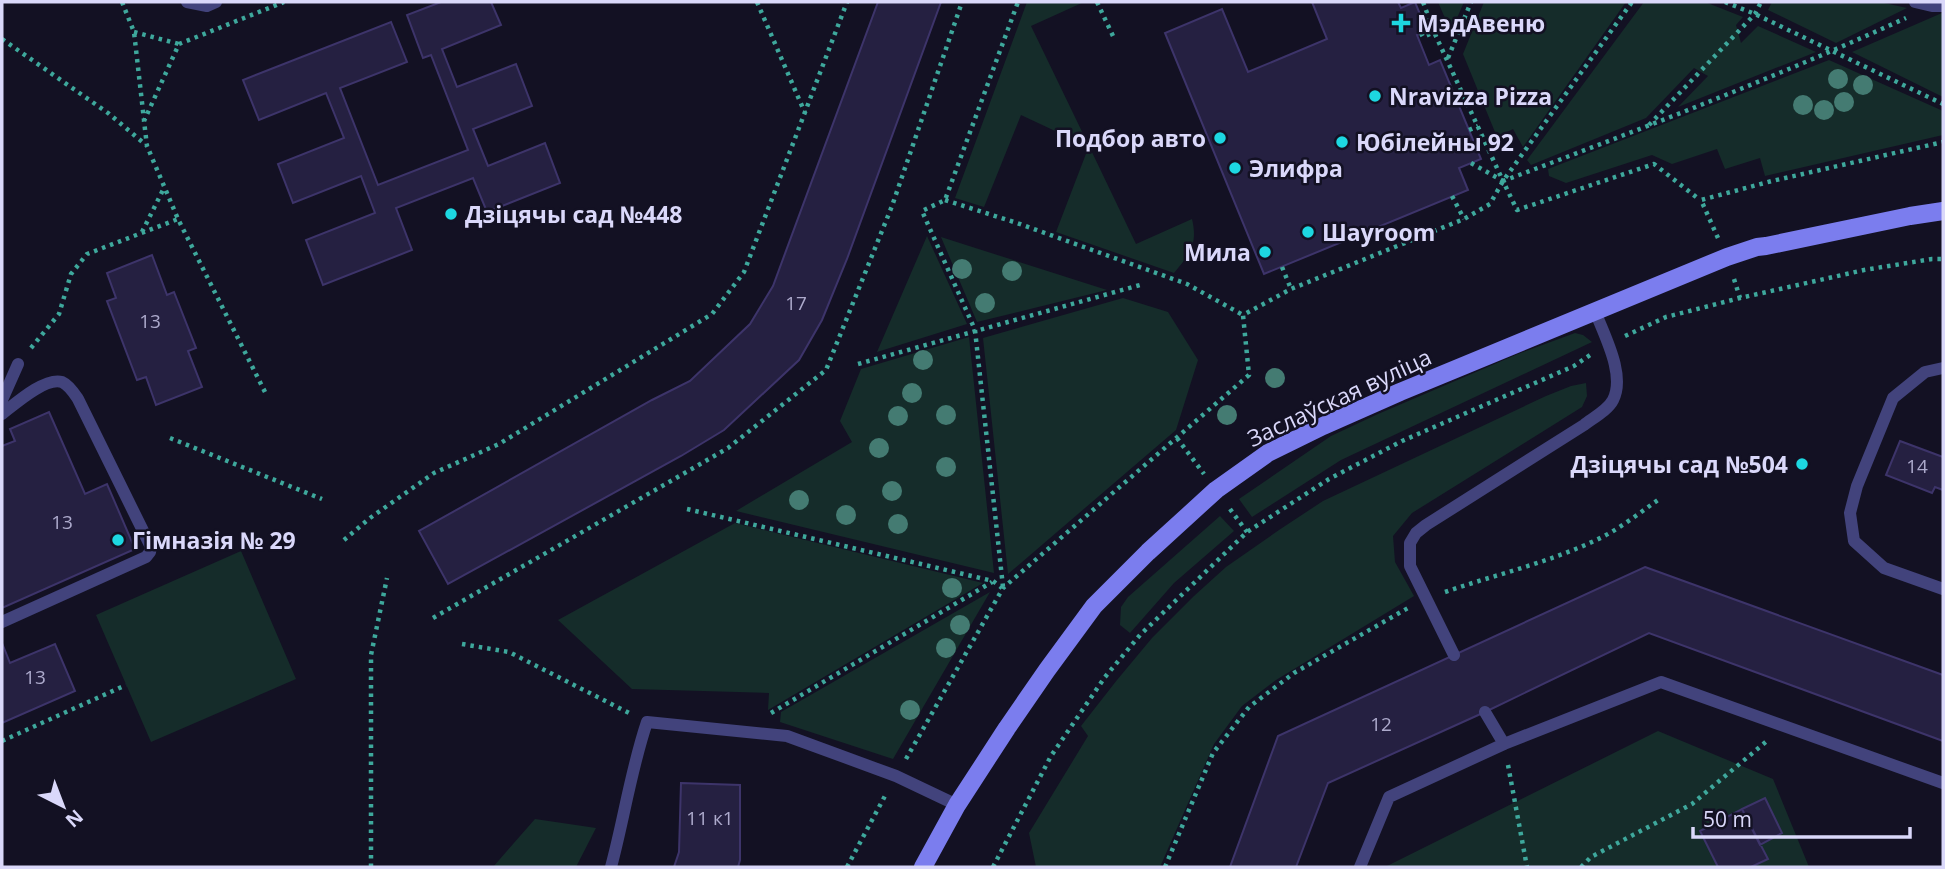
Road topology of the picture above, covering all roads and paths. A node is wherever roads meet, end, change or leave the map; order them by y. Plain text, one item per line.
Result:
1 (122, 2) edge
2 (187, 2) edge
3 (216, 2) edge
4 (284, 2) edge
5 (757, 2) edge
6 (847, 2) edge
7 (962, 2) edge
8 (1018, 2) edge
9 (1097, 2) edge
10 (1423, 2) edge
11 (1471, 2) edge
12 (1632, 2) edge
13 (1725, 2) edge
14 (1761, 2) edge
15 (1915, 2) edge
16 (1938, 6) edge
17 (1755, 14) junction
18 (134, 32) junction
19 (1434, 32) junction
20 (1422, 33) dead end
21 (1113, 36) dead end
22 (2, 39) edge
23 (179, 44) junction
24 (1832, 51) junction
25 (1447, 59) junction
26 (1457, 79) junction
27 (1449, 82) dead end
28 (1467, 103) junction
29 (1943, 104) edge
30 (1459, 106) dead end
31 (805, 113) junction
32 (144, 121) junction
33 (1479, 127) junction
34 (1647, 127) junction
35 (1469, 130) dead end
36 (1943, 142) edge
37 (147, 146) junction
38 (1471, 163) dead end
39 (1503, 181) junction
40 (164, 188) junction
41 (1452, 196) dead end
42 (1701, 200) junction
43 (945, 201) junction
44 (1943, 211) edge
45 (178, 219) junction
46 (1464, 219) junction
47 (142, 233) junction
48 (1727, 257) junction
49 (1943, 259) edge
50 (1282, 267) dead end
51 (1140, 285) dead end
52 (1291, 289) junction
53 (1595, 311) junction
54 (1243, 315) junction
55 (975, 330) junction
56 (1608, 344) junction
57 (18, 364) joint
58 (858, 364) dead end
59 (1943, 368) edge
60 (265, 392) dead end
61 (2, 400) edge
62 (2, 414) edge
63 (170, 438) dead end
64 (1177, 438) junction
65 (1195, 462) dead end
66 (323, 499) dead end
67 (1658, 499) dead end
68 (687, 509) dead end
69 (1230, 509) dead end
70 (1247, 533) junction
71 (344, 540) dead end
72 (387, 578) dead end
73 (993, 581) junction
74 (1003, 588) junction
75 (1943, 589) edge
76 (1426, 598) junction
77 (433, 618) dead end
78 (2, 622) edge
79 (463, 644) dead end
80 (1454, 655) dead end
81 (126, 685) dead end
82 (1485, 712) dead end
83 (648, 722) junction
84 (1785, 726) junction
85 (741, 732) junction
86 (2, 741) edge
87 (1504, 744) junction
88 (897, 776) junction
89 (1943, 783) edge
90 (957, 805) junction
91 (371, 867) edge
92 (611, 867) edge
93 (847, 867) edge
94 (923, 867) edge
95 (993, 867) edge
96 (1165, 867) edge
97 (1360, 867) edge
98 (1527, 867) edge
99 (1581, 867) edge

1 - 18 path
2 - 3 lane
4 - 23 path
5 - 31 path
6 - 31 path
7 - 77 path
8 - 43 path
9 - 21 path
10 - 19 path
11 - 25 path
12 - 39 path
13 - 17 path
14 - 17 path
15 - 16 lane
16 - 24 path
17 - 24 path
17 - 34 path
18 - 23 path
18 - 32 path
19 - 20 path
19 - 25 path
22 - 37 path
23 - 32 path
24 - 29 path
24 - 34 path
25 - 26 path
26 - 27 path
26 - 28 path
28 - 30 path
28 - 33 path
31 - 71 path
32 - 37 path
33 - 35 path
33 - 39 path
34 - 39 path
36 - 42 path
37 - 40 path
38 - 39 path
39 - 42 path
39 - 46 path
40 - 45 path
40 - 47 path
41 - 46 path
42 - 48 path
43 - 54 path
43 - 55 path
44 - 48 main road, Заслаўская вуліца
45 - 47 path
45 - 60 path
46 - 52 path
47 - 57 path
48 - 53 main road, Заслаўская вуліца
49 - 56 path
50 - 52 path
51 - 55 path
52 - 54 path
53 - 56 lane
53 - 90 main road, Заслаўская вуліца
54 - 64 path
55 - 58 path
55 - 74 path
56 - 70 path
56 - 76 lane
57 - 61 lane
59 - 75 lane
62 - 78 lane
63 - 66 path
64 - 65 path
64 - 74 path
67 - 76 path
68 - 73 path
69 - 70 path
70 - 95 path
72 - 91 path
73 - 74 path
73 - 85 path
74 - 88 path
76 - 80 lane
76 - 96 path
79 - 83 path
81 - 86 path
82 - 87 lane
83 - 85 lane
83 - 92 lane
84 - 87 lane
84 - 89 lane
84 - 99 path
85 - 88 lane
87 - 97 lane
87 - 98 path
88 - 90 lane
88 - 93 path
90 - 94 main road, Заслаўская вуліца

